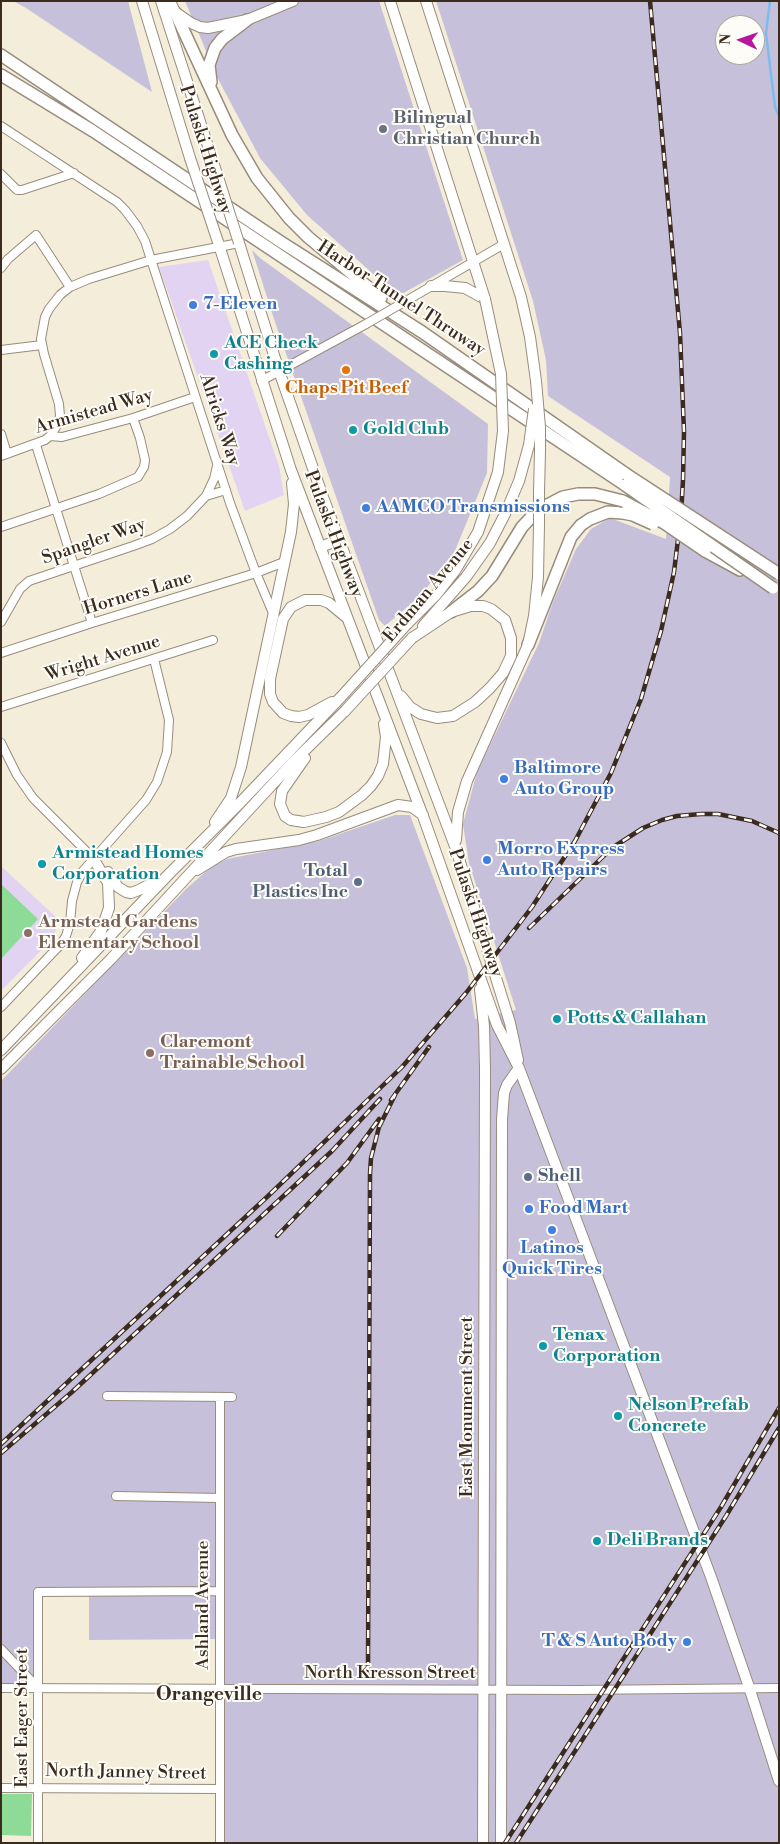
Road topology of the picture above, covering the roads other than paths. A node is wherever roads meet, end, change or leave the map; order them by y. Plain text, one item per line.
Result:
1 (142, 1) edge
2 (161, 1) edge
3 (293, 1) edge
4 (390, 1) edge
5 (426, 1) edge
6 (173, 7) edge
7 (247, 20) junction
8 (1, 55) edge
9 (1, 75) edge
10 (223, 117) junction
11 (1, 126) edge
12 (74, 174) junction
13 (2, 175) edge
14 (239, 243) junction
15 (504, 244) junction
16 (220, 246) junction
17 (151, 260) junction
18 (473, 262) junction
19 (1, 268) edge
20 (431, 286) junction
21 (70, 287) junction
22 (485, 299) junction
23 (422, 332) junction
24 (42, 345) junction
25 (1, 350) edge
26 (279, 371) junction
27 (261, 381) junction
28 (536, 381) junction
29 (195, 397) junction
30 (133, 418) junction
31 (1, 434) edge
32 (50, 436) junction
33 (36, 445) junction
34 (4, 454) edge
35 (217, 466) junction
36 (291, 470) junction
37 (626, 479) junction
38 (226, 490) junction
39 (206, 496) junction
40 (623, 507) junction
41 (56, 508) junction
42 (1, 527) edge
43 (339, 540) junction
44 (320, 547) junction
45 (284, 562) junction
46 (74, 565) junction
47 (256, 573) junction
48 (779, 574) edge
49 (776, 590) edge
50 (451, 612) junction
51 (273, 613) junction
52 (348, 618) junction
53 (1, 622) edge
54 (92, 623) junction
55 (412, 638) junction
56 (213, 640) dead end
57 (528, 645) junction
58 (1, 653) edge
59 (154, 659) junction
60 (396, 690) junction
61 (342, 697) junction
62 (380, 703) junction
63 (1, 707) edge
64 (345, 711) junction
65 (1, 743) edge
66 (423, 816) junction
67 (199, 844) junction
68 (456, 849) junction
69 (93, 858) junction
70 (168, 875) junction
71 (186, 877) junction
72 (478, 972) junction
73 (53, 997) junction
74 (1, 1007) edge
75 (1, 1050) edge
76 (519, 1068) junction
77 (1, 1070) edge
78 (107, 1396) dead end
79 (220, 1397) junction
80 (232, 1397) dead end
81 (116, 1496) dead end
82 (220, 1498) junction
83 (219, 1592) junction
84 (1, 1649) edge
85 (1, 1688) edge
86 (38, 1688) junction
87 (750, 1688) junction
88 (779, 1688) edge
89 (219, 1689) junction
90 (484, 1689) junction
91 (501, 1689) junction
92 (779, 1781) edge
93 (38, 1787) junction
94 (1, 1788) edge
95 (220, 1789) junction
96 (38, 1843) edge
97 (220, 1843) edge
98 (483, 1843) edge
99 (501, 1843) edge

1 - 16 main road, Pulaski Highway, bridge
2 - 14 main road, Pulaski Highway, bridge
3 - 7 main road
4 - 18 main road, Erdman Avenue
5 - 15 main road, Erdman Avenue
6 - 7 main road
6 - 10 highway
7 - 10 highway
8 - 23 highway, Harbor Tunnel Thruway
9 - 37 highway, Harbor Tunnel Thruway
10 - 23 highway
11 - 12 street, Alricks Way
12 - 13 street
12 - 17 street, Alricks Way
14 - 16 street
14 - 26 main road, Pulaski Highway
15 - 18 street
15 - 28 main road, Erdman Avenue
16 - 17 street
16 - 27 main road, Pulaski Highway
17 - 21 street
17 - 29 street, Alricks Way
18 - 20 street
18 - 22 main road, Erdman Avenue
19 - 21 street
20 - 22 main road
20 - 26 street, bridge
21 - 24 street
22 - 61 main road, Erdman Avenue, bridge
23 - 37 highway, Harbor Tunnel Thruway
24 - 25 street
24 - 32 street
26 - 27 street
26 - 43 main road, Pulaski Highway
27 - 36 main road, Pulaski Highway
28 - 55 main road, Erdman Avenue, bridge
28 - 57 main road, bridge
29 - 30 street, Armistead Way
29 - 35 street, Alricks Way
30 - 32 street, Armistead Way
30 - 41 street
31 - 34 street
32 - 33 street, Armistead Way
33 - 34 street, Armistead Way
33 - 41 street
35 - 38 street, Alricks Way
35 - 39 street, Spangler Way
36 - 44 main road, Pulaski Highway
36 - 45 main road
37 - 48 highway, Harbor Tunnel Thruway, bridge
37 - 49 highway, Harbor Tunnel Thruway, bridge
38 - 39 street, Spangler Way
38 - 47 street, Alricks Way
39 - 46 street, Spangler Way
40 - 49 highway, bridge
40 - 50 highway
40 - 57 highway
41 - 42 street
41 - 46 street
43 - 44 main road
43 - 60 main road, Pulaski Highway
44 - 52 main road, Pulaski Highway
45 - 47 street, Horners Lane
45 - 51 main road
46 - 53 street, Spangler Way
46 - 54 street
47 - 51 street, Alricks Way
47 - 54 street, Horners Lane
50 - 55 main road
50 - 60 main road
51 - 67 main road
52 - 61 main road
52 - 62 main road, Pulaski Highway
54 - 58 street, Horners Lane
55 - 64 main road, Erdman Avenue, bridge
56 - 59 street, Wright Avenue
57 - 68 main road
59 - 63 street, Wright Avenue
59 - 69 street
60 - 68 main road, Pulaski Highway
61 - 67 main road, Erdman Avenue
62 - 64 main road
62 - 66 main road, Pulaski Highway
64 - 71 main road, Erdman Avenue
65 - 69 street
66 - 71 main road
66 - 72 main road, Pulaski Highway
67 - 70 main road, Erdman Avenue
68 - 76 main road, Pulaski Highway
69 - 70 main road
69 - 73 main road
69 - 74 street
70 - 73 main road, Erdman Avenue
71 - 77 main road, Erdman Avenue
72 - 76 main road, Pulaski Highway
72 - 90 main road, East Monument Street
73 - 75 main road, Erdman Avenue
76 - 87 main road, Pulaski Highway
76 - 91 main road, East Monument Street
78 - 79 street
79 - 80 street
79 - 82 street, Ashland Avenue
81 - 82 street
82 - 83 street, Ashland Avenue
83 - 86 street, East Eager Street
83 - 89 street, Ashland Avenue
84 - 86 street
85 - 86 street, North Kresson Street
86 - 89 street, North Kresson Street
86 - 93 street, East Eager Street
87 - 88 street, North Kresson Street
87 - 91 street, North Kresson Street
87 - 92 main road, Pulaski Highway
89 - 90 street, North Kresson Street
89 - 95 street, Ashland Avenue
90 - 91 street, North Kresson Street
90 - 98 main road, East Monument Street
91 - 99 main road, East Monument Street
93 - 94 street, North Janney Street
93 - 95 street, North Janney Street
93 - 96 street, East Eager Street
95 - 97 street, Ashland Avenue

